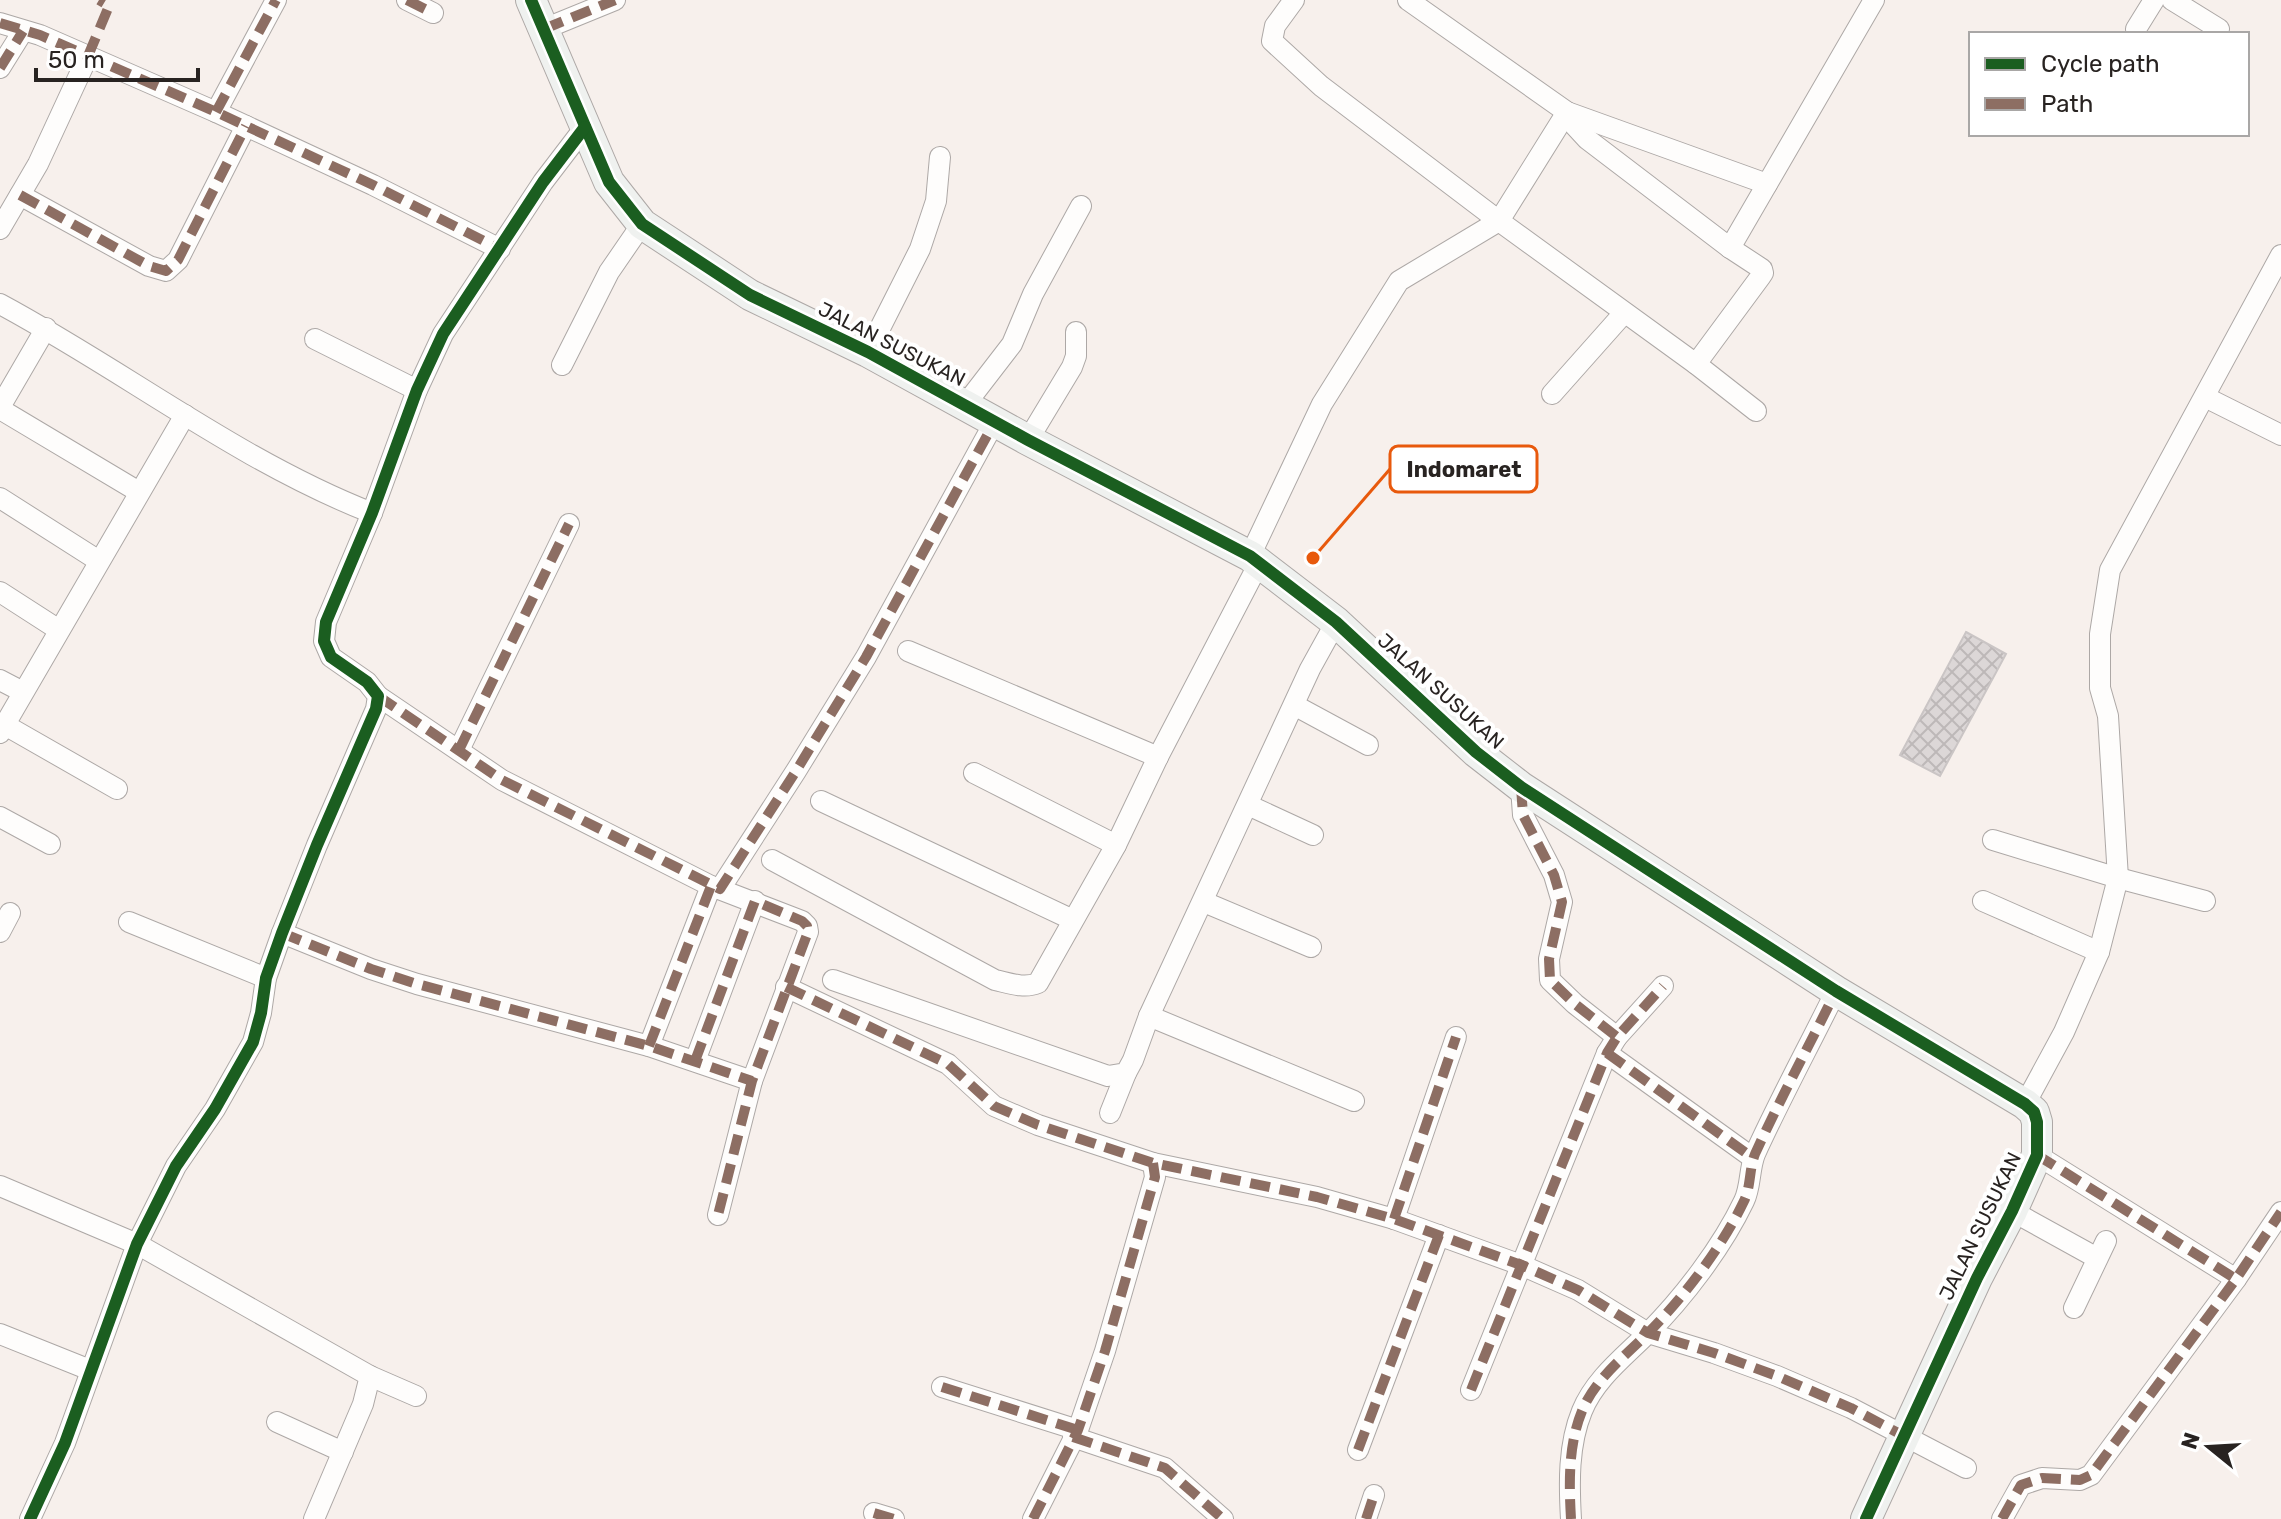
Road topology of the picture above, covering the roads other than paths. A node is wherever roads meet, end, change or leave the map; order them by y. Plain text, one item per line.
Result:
1 (276, 0) edge
2 (407, 0) edge
3 (531, 0) edge
4 (615, 0) edge
5 (1294, 0) edge
6 (1408, 0) edge
7 (1874, 0) edge
8 (2154, 0) edge
9 (2172, 0) edge
10 (433, 13) dead end
11 (0, 23) edge
12 (544, 29) junction
13 (2136, 29) dead end
14 (2219, 29) dead end
15 (23, 31) junction
16 (88, 56) junction
17 (0, 68) edge
18 (216, 112) junction
19 (1567, 112) junction
20 (246, 126) junction
21 (585, 127) junction
22 (940, 157) dead end
23 (1767, 184) junction
24 (20, 195) junction
25 (1081, 206) dead end
26 (1499, 221) junction
27 (642, 224) junction
28 (0, 229) edge
29 (1730, 248) junction
30 (500, 249) junction
31 (2281, 255) edge
32 (0, 304) edge
33 (1624, 313) junction
34 (46, 328) junction
35 (1076, 332) dead end
36 (315, 339) dead end
37 (868, 352) junction
38 (1696, 364) junction
39 (562, 365) dead end
40 (417, 390) junction
41 (1552, 394) dead end
42 (2205, 397) junction
43 (965, 405) junction
44 (0, 408) edge
45 (1756, 411) dead end
46 (185, 415) junction
47 (995, 421) junction
48 (2281, 435) edge
49 (1028, 440) junction
50 (139, 492) junction
51 (0, 498) edge
52 (372, 513) junction
53 (569, 524) dead end
54 (1254, 560) junction
55 (99, 561) junction
56 (0, 592) edge
57 (1336, 622) junction
58 (59, 630) junction
59 (908, 651) dead end
60 (0, 680) edge
61 (23, 692) junction
62 (378, 696) junction
63 (1294, 705) junction
64 (2, 729) edge
65 (1368, 745) dead end
66 (459, 750) junction
67 (1158, 757) junction
68 (974, 773) dead end
69 (1521, 787) junction
70 (117, 789) dead end
71 (821, 801) dead end
72 (1248, 805) junction
73 (0, 817) edge
74 (1313, 835) dead end
75 (1993, 840) dead end
76 (50, 844) dead end
77 (1116, 845) junction
78 (772, 860) dead end
79 (2118, 878) junction
80 (716, 887) junction
81 (755, 901) junction
82 (1983, 901) dead end
83 (2205, 901) dead end
84 (1204, 902) junction
85 (10, 913) dead end
86 (1073, 920) junction
87 (129, 922) dead end
88 (0, 932) edge
89 (282, 933) junction
90 (1311, 947) dead end
91 (2099, 952) junction
92 (266, 978) junction
93 (833, 980) dead end
94 (1663, 986) dead end
95 (786, 987) junction
96 (1836, 991) junction
97 (1149, 1016) junction
98 (1456, 1037) dead end
99 (1612, 1045) junction
100 (649, 1046) junction
101 (695, 1061) junction
102 (1126, 1073) junction
103 (752, 1081) junction
104 (1354, 1101) dead end
105 (2025, 1104) junction
106 (1110, 1113) dead end
107 (2037, 1155) junction
108 (1753, 1158) junction
109 (1153, 1163) junction
110 (0, 1186) edge
111 (2012, 1211) junction
112 (2281, 1212) edge
113 (718, 1215) dead end
114 (1394, 1219) junction
115 (1439, 1235) junction
116 (137, 1244) junction
117 (1521, 1265) junction
118 (2236, 1279) junction
119 (2074, 1308) dead end
120 (1648, 1333) junction
121 (0, 1334) edge
122 (90, 1370) junction
123 (370, 1376) junction
124 (942, 1387) dead end
125 (1471, 1390) dead end
126 (416, 1396) dead end
127 (277, 1422) dead end
128 (1075, 1434) junction
129 (1904, 1436) junction
130 (1358, 1450) dead end
131 (343, 1452) junction
132 (1966, 1468) dead end
133 (1374, 1495) dead end
134 (30, 1519) edge
135 (314, 1519) edge
136 (1033, 1519) edge
137 (1223, 1519) edge
138 (1366, 1519) edge
139 (1571, 1519) edge
140 (1866, 1519) edge
141 (2002, 1519) edge

1 - 18 street
2 - 10 street
3 - 12 street, JALAN SUSUKAN
4 - 12 street
5 - 26 street
6 - 19 street
7 - 23 street
8 - 13 street
9 - 14 street
11 - 15 street
12 - 21 street, JALAN SUSUKAN
15 - 16 street
15 - 17 street
16 - 18 street
16 - 24 street
18 - 20 street
19 - 23 street
19 - 26 street
19 - 29 street
20 - 24 street
20 - 30 street
21 - 27 street, JALAN SUSUKAN
21 - 30 street
22 - 37 street
23 - 29 street
24 - 28 street
25 - 43 street
26 - 33 street
26 - 54 street
27 - 37 street, JALAN SUSUKAN
27 - 39 street
29 - 38 street
30 - 40 street
31 - 42 street
32 - 34 street
33 - 38 street
33 - 41 street
34 - 44 street
34 - 46 street
35 - 49 street
36 - 40 street
37 - 43 street, JALAN SUSUKAN
38 - 45 street
40 - 52 street
42 - 48 street
42 - 79 street
43 - 47 street, JALAN SUSUKAN
44 - 50 street
46 - 50 street
46 - 52 street
47 - 49 street, JALAN SUSUKAN
47 - 80 street
49 - 54 street, JALAN SUSUKAN
50 - 55 street
51 - 55 street
52 - 62 street
53 - 66 street
54 - 57 street, JALAN SUSUKAN
54 - 67 street
55 - 58 street
56 - 58 street
57 - 63 street
57 - 69 street, JALAN SUSUKAN
58 - 61 street
59 - 67 street
60 - 61 street
61 - 64 street
62 - 66 street
62 - 89 street
63 - 65 street
63 - 72 street
64 - 70 street
66 - 80 street
67 - 77 street
68 - 77 street
69 - 96 street, JALAN SUSUKAN
69 - 99 street
71 - 86 street
72 - 74 street
72 - 84 street
73 - 76 street
75 - 79 street
77 - 86 street
78 - 86 street
79 - 83 street
79 - 91 street
80 - 81 street
80 - 100 street
81 - 95 street
81 - 101 street
82 - 91 street
84 - 90 street
84 - 97 street
85 - 88 street
87 - 92 street
89 - 92 street
89 - 100 street
91 - 105 street
92 - 116 street
93 - 102 street
94 - 99 street
95 - 103 street
95 - 109 street
96 - 105 street, JALAN SUSUKAN
96 - 108 street
97 - 102 street
97 - 104 street
98 - 114 street
99 - 108 street
99 - 117 street
100 - 101 street
101 - 103 street
102 - 106 street
103 - 113 street
105 - 107 street, JALAN SUSUKAN
107 - 111 street, JALAN SUSUKAN
107 - 118 street
108 - 120 street
109 - 114 street
109 - 128 street
110 - 116 street
111 - 119 street
111 - 129 street, JALAN SUSUKAN
112 - 118 street
114 - 115 street
115 - 117 street
115 - 130 street
116 - 122 street
116 - 123 street
117 - 120 street
117 - 125 street
118 - 141 street
120 - 129 street
120 - 139 street
121 - 122 street
122 - 134 street
123 - 126 street
123 - 131 street
124 - 128 street
127 - 131 street
128 - 136 street
128 - 137 street
129 - 132 street
129 - 140 street, JALAN SUSUKAN
131 - 135 street
133 - 138 street

